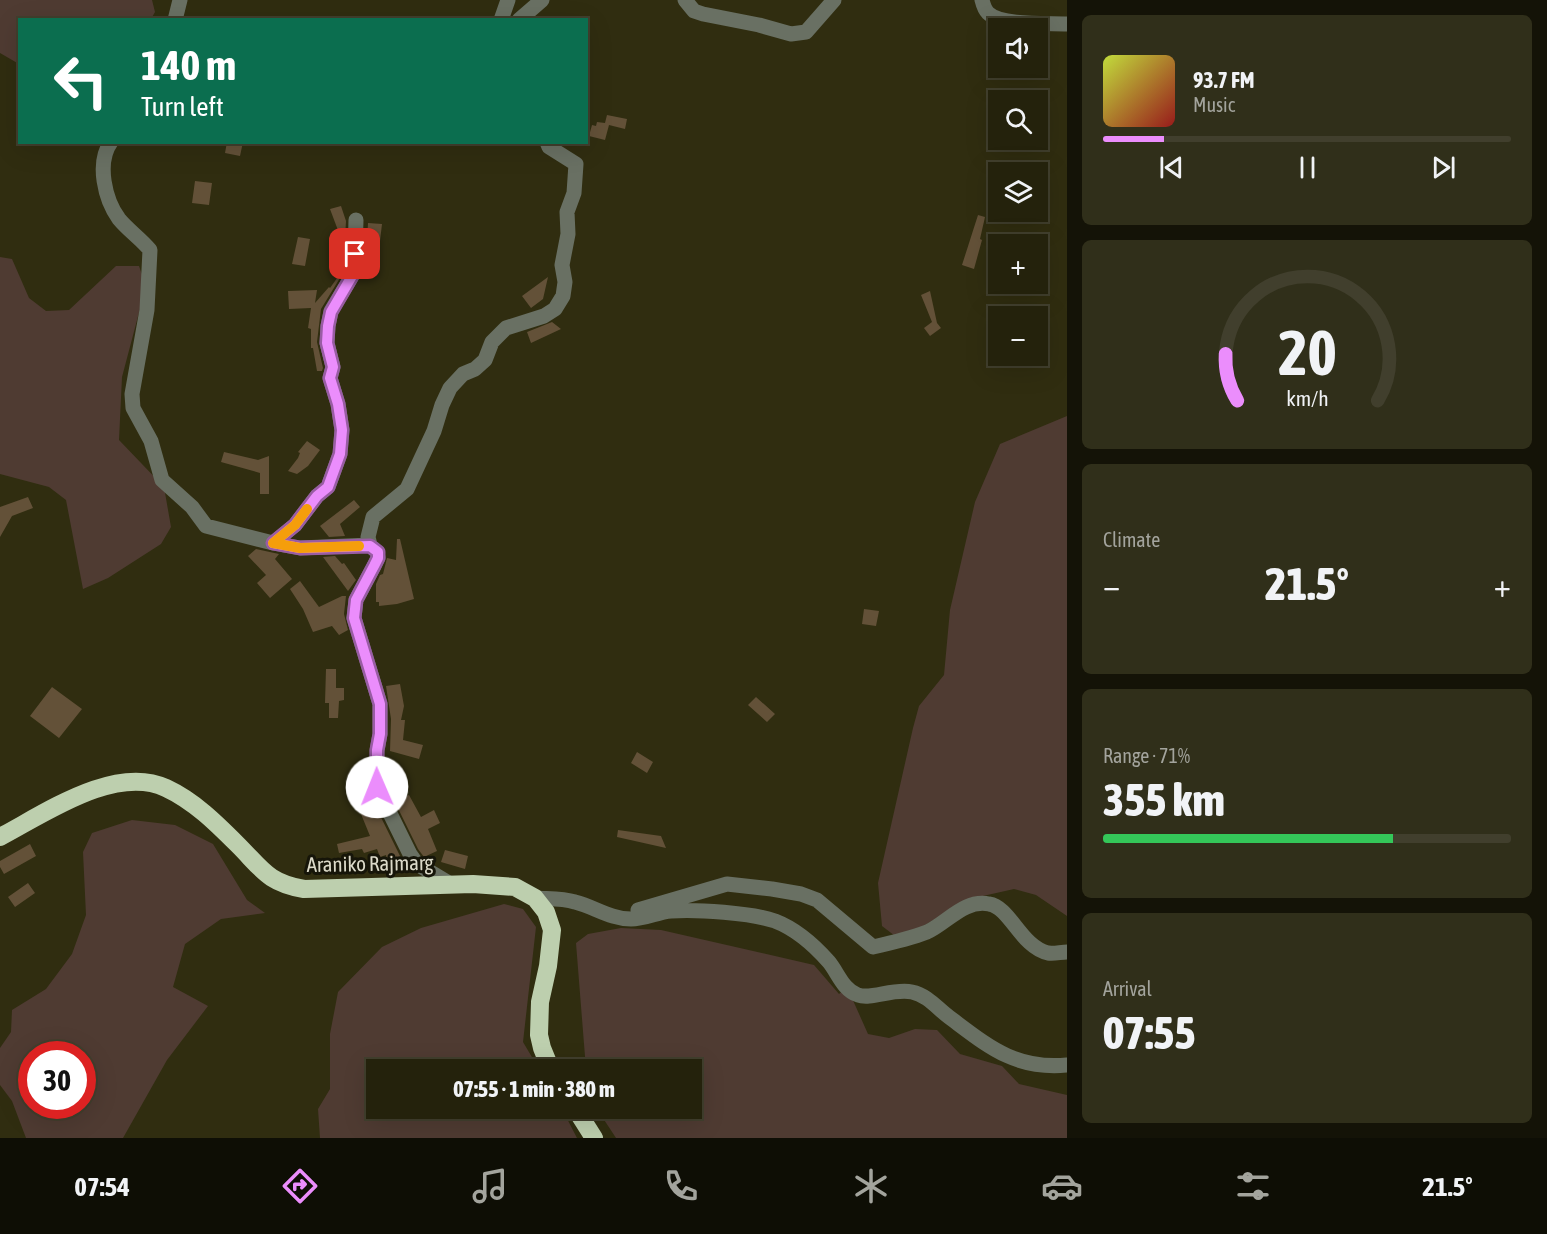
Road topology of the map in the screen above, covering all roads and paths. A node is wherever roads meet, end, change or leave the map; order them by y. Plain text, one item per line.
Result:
1 (180, 0) edge
2 (508, 0) edge
3 (542, 0) edge
4 (686, 0) edge
5 (834, 0) edge
6 (982, 0) edge
7 (176, 18) edge
8 (502, 18) edge
9 (521, 18) edge
10 (1067, 24) edge
11 (110, 144) edge
12 (547, 144) edge
13 (356, 220) dead end
14 (273, 543) junction
15 (370, 546) junction
16 (0, 837) edge
17 (453, 885) junction
18 (535, 898) junction
19 (622, 918) junction
20 (1067, 952) edge
21 (546, 1059) edge
22 (1067, 1065) edge
23 (582, 1119) edge
24 (594, 1138) edge

1 - 7 street
2 - 8 street
3 - 9 street
4 - 5 street
6 - 10 street
11 - 14 street
12 - 15 street
13 - 14 street
14 - 15 street
15 - 17 street
16 - 17 highway, Araniko Rajmarg
17 - 18 highway, Araniko Rajmarg
18 - 19 street
18 - 21 highway
19 - 20 street
19 - 22 street
23 - 24 highway

